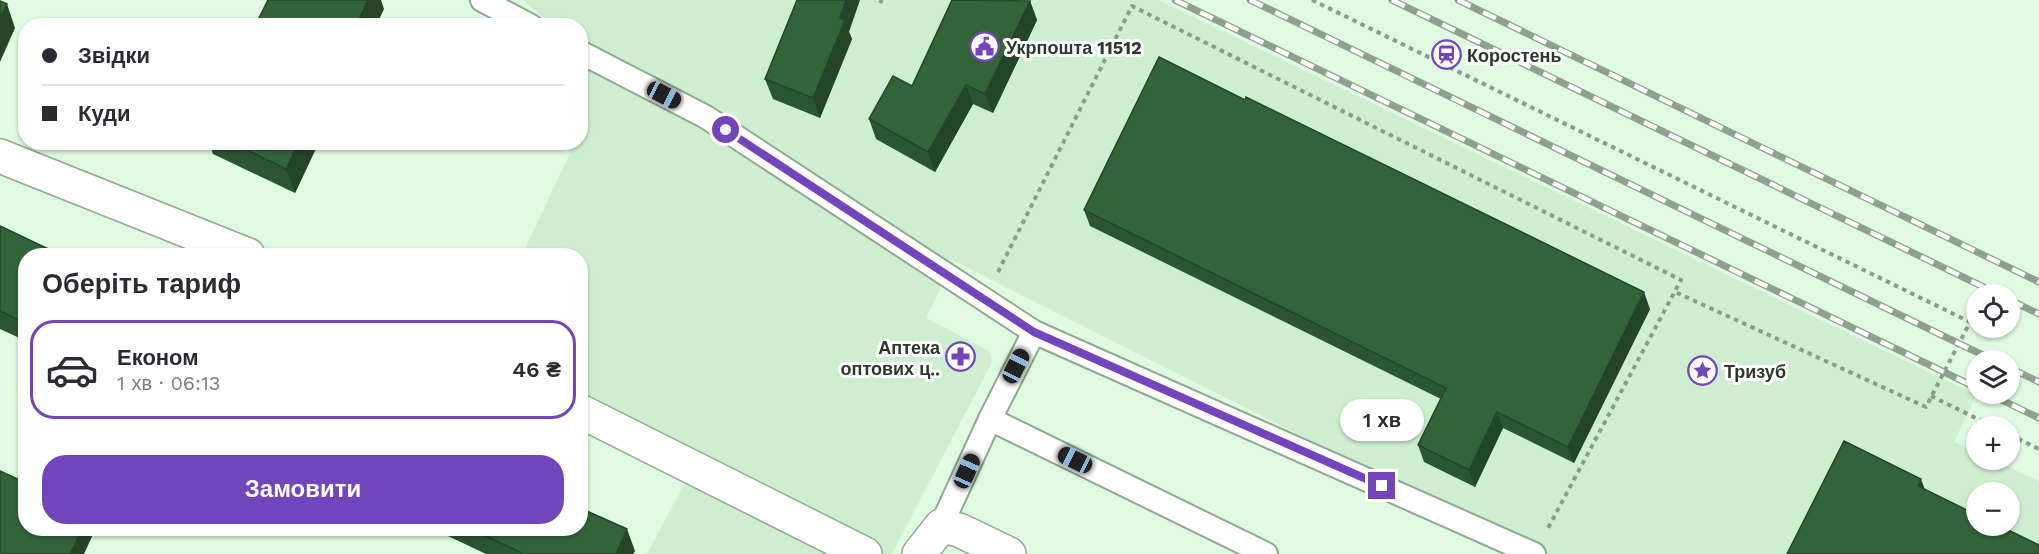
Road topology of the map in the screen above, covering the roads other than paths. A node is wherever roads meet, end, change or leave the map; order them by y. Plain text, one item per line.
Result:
1 (482, 0) edge
2 (516, 18) edge
3 (588, 56) edge
4 (0, 156) edge
5 (230, 248) edge
6 (1034, 332) junction
7 (588, 415) edge
8 (990, 419) junction
9 (927, 543) edge
10 (865, 554) edge
11 (1009, 554) edge
12 (1266, 554) edge
13 (1534, 554) edge

1 - 2 lane
3 - 6 lane
4 - 5 street
6 - 8 lane
6 - 13 lane
7 - 10 street
8 - 9 lane
8 - 12 lane
9 - 11 street

